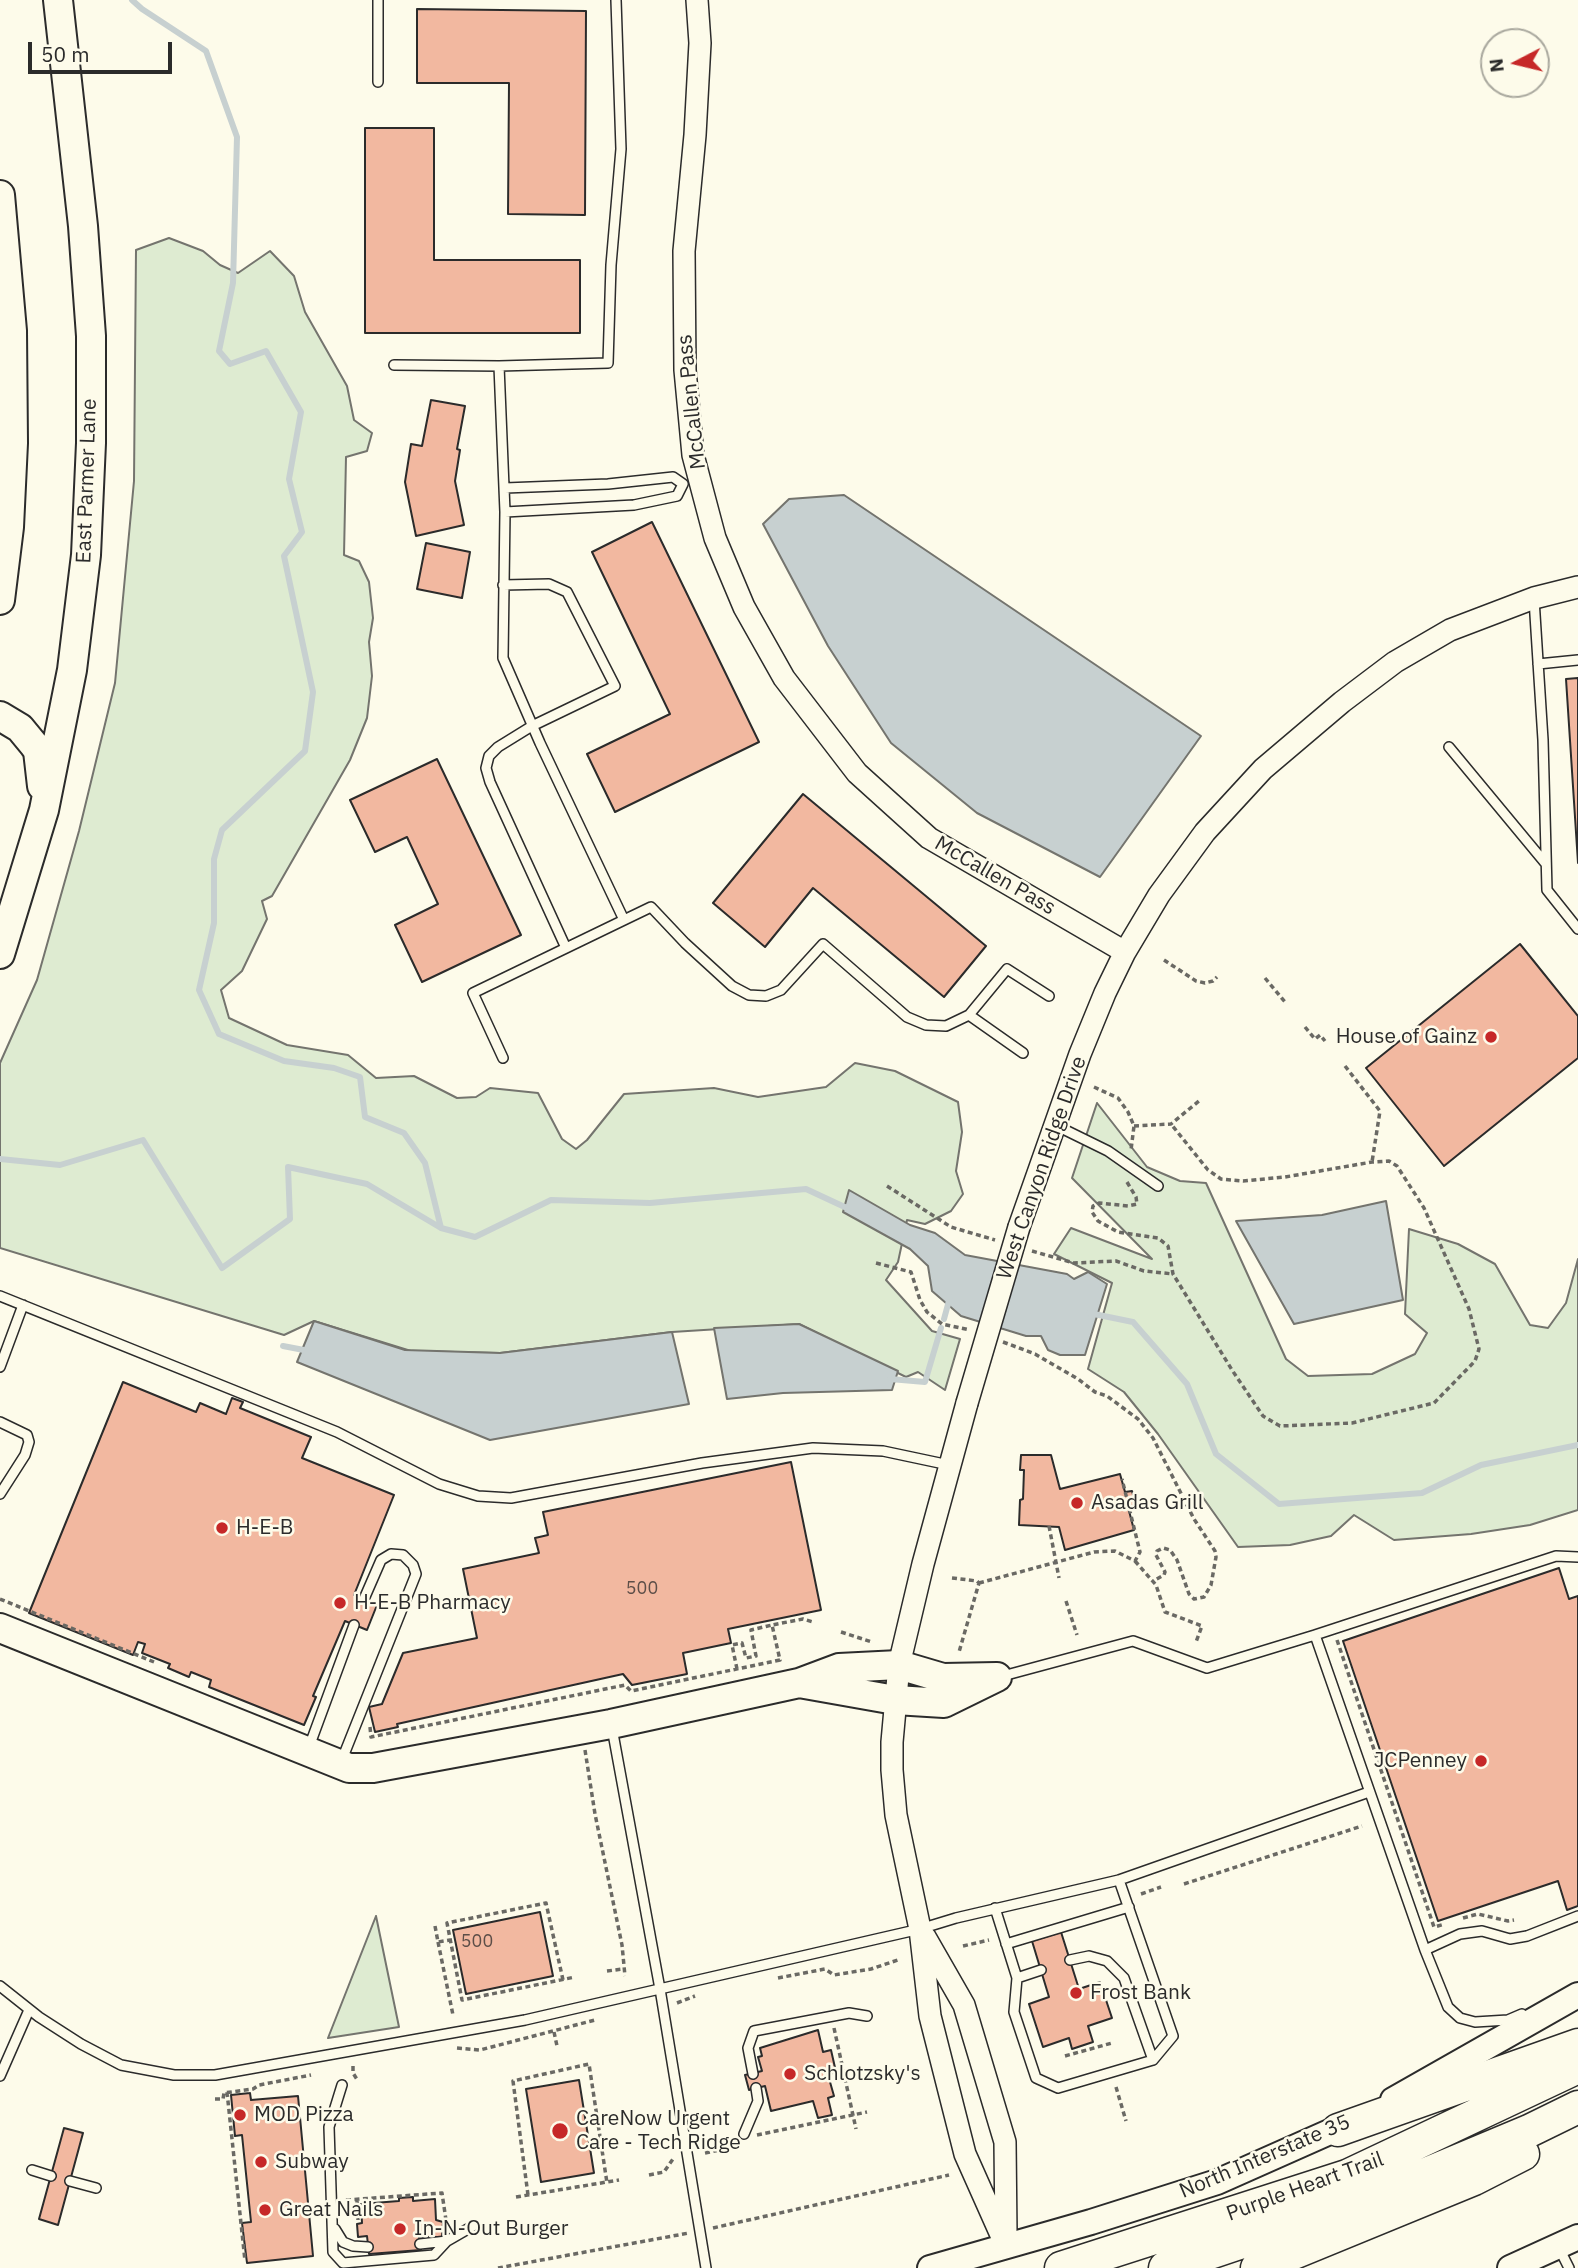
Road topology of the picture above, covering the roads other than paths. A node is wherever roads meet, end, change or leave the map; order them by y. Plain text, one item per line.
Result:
1 (58, 0) edge
2 (378, 0) edge
3 (616, 0) edge
4 (697, 0) edge
5 (378, 82) dead end
6 (0, 195) edge
7 (394, 365) dead end
8 (499, 366) junction
9 (505, 488) junction
10 (505, 512) junction
11 (1578, 572) edge
12 (503, 585) junction
13 (1578, 587) edge
14 (1534, 598) junction
15 (0, 600) edge
16 (1578, 660) edge
17 (1538, 664) junction
18 (0, 716) edge
19 (533, 726) junction
20 (1449, 747) dead end
21 (44, 810) junction
22 (1546, 864) junction
23 (1574, 918) edge
24 (624, 920) junction
25 (1578, 929) edge
26 (566, 948) junction
27 (1125, 952) junction
28 (0, 954) edge
29 (1049, 996) dead end
30 (969, 1014) junction
31 (1023, 1052) dead end
32 (503, 1058) dead end
33 (1055, 1125) junction
34 (1158, 1186) dead end
35 (0, 1296) edge
36 (23, 1305) junction
37 (0, 1367) edge
38 (0, 1422) edge
39 (949, 1465) junction
40 (0, 1494) edge
41 (1578, 1556) edge
42 (364, 1599) dead end
43 (354, 1625) dead end
44 (0, 1628) edge
45 (1315, 1635) junction
46 (899, 1665) junction
47 (997, 1677) junction
48 (799, 1683) junction
49 (895, 1700) junction
50 (611, 1724) junction
51 (307, 1752) junction
52 (340, 1765) junction
53 (1369, 1792) junction
54 (1119, 1880) junction
55 (995, 1908) junction
56 (1129, 1908) junction
57 (1578, 1916) edge
58 (920, 1929) junction
59 (1006, 1944) junction
60 (1424, 1950) junction
61 (1070, 1961) dead end
62 (1041, 1970) dead end
63 (1017, 1978) junction
64 (0, 1986) edge
65 (1578, 1986) edge
66 (660, 1989) junction
67 (1578, 1995) edge
68 (1543, 2003) dead end
69 (1531, 2009) dead end
70 (29, 2010) junction
71 (867, 2016) dead end
72 (1578, 2045) edge
73 (1153, 2060) junction
74 (1578, 2067) edge
75 (752, 2074) dead end
76 (0, 2076) edge
77 (342, 2085) dead end
78 (756, 2088) dead end
79 (1578, 2108) edge
80 (1578, 2124) edge
81 (1338, 2130) junction
82 (744, 2134) dead end
83 (32, 2170) dead end
84 (51, 2176) dead end
85 (70, 2181) dead end
86 (96, 2188) dead end
87 (473, 2226) dead end
88 (334, 2227) junction
89 (447, 2241) junction
90 (420, 2244) dead end
91 (1006, 2246) junction
92 (368, 2247) dead end
93 (1569, 2251) edge
94 (706, 2268) edge
95 (930, 2268) edge
96 (1061, 2268) edge
97 (1165, 2268) edge
98 (1258, 2268) edge
99 (1510, 2268) edge

1 - 21 main road, East Parmer Lane
2 - 5 lane
3 - 8 lane
4 - 27 street, McCallen Pass
6 - 15 main road
7 - 8 lane
8 - 9 lane
9 - 10 lane
9 - 10 lane
10 - 12 lane
11 - 14 street, West Canyon Ridge Drive
12 - 19 lane
12 - 19 lane
13 - 14 street, West Canyon Ridge Drive
14 - 17 lane
14 - 27 street, West Canyon Ridge Drive
16 - 17 lane
17 - 22 lane
18 - 21 main road
19 - 24 lane
19 - 26 lane
20 - 22 lane
21 - 28 main road, East Parmer Lane
22 - 23 lane
23 - 25 lane
24 - 26 lane
24 - 30 lane
26 - 32 lane
27 - 33 street, West Canyon Ridge Drive
29 - 30 lane
30 - 31 lane
33 - 34 lane
33 - 39 street, West Canyon Ridge Drive, bridge
35 - 36 lane
36 - 37 lane
36 - 39 lane
38 - 40 lane
39 - 46 street, West Canyon Ridge Drive
41 - 45 lane
42 - 52 lane
43 - 51 lane
44 - 51 main road
45 - 47 lane
45 - 53 lane
46 - 47 main road
46 - 48 main road
46 - 49 street, West Canyon Ridge Drive
47 - 49 main road
48 - 49 main road
48 - 50 main road
49 - 58 street, West Canyon Ridge Drive
50 - 52 main road
50 - 66 lane
51 - 52 main road
53 - 54 lane
53 - 60 lane
54 - 55 lane
54 - 56 lane
55 - 58 lane
55 - 59 lane
56 - 59 lane
56 - 73 lane
57 - 60 lane
58 - 66 lane
58 - 91 street, West Canyon Ridge Drive
58 - 91 street, West Canyon Ridge Drive
59 - 63 lane
60 - 69 lane
61 - 73 lane
62 - 63 lane
63 - 73 lane
64 - 70 lane
65 - 68 lane
66 - 70 lane
66 - 94 lane
67 - 81 main road, North Interstate 35
70 - 76 lane
71 - 75 lane
72 - 81 highway
74 - 96 highway, Purple Heart Trail
77 - 88 lane
78 - 82 lane
79 - 97 highway, Purple Heart Trail
80 - 98 highway
81 - 91 main road, North Interstate 35
83 - 84 lane
85 - 86 lane
87 - 89 lane
88 - 89 lane
88 - 92 lane
89 - 90 lane
91 - 95 main road, North Interstate 35
93 - 99 main road

